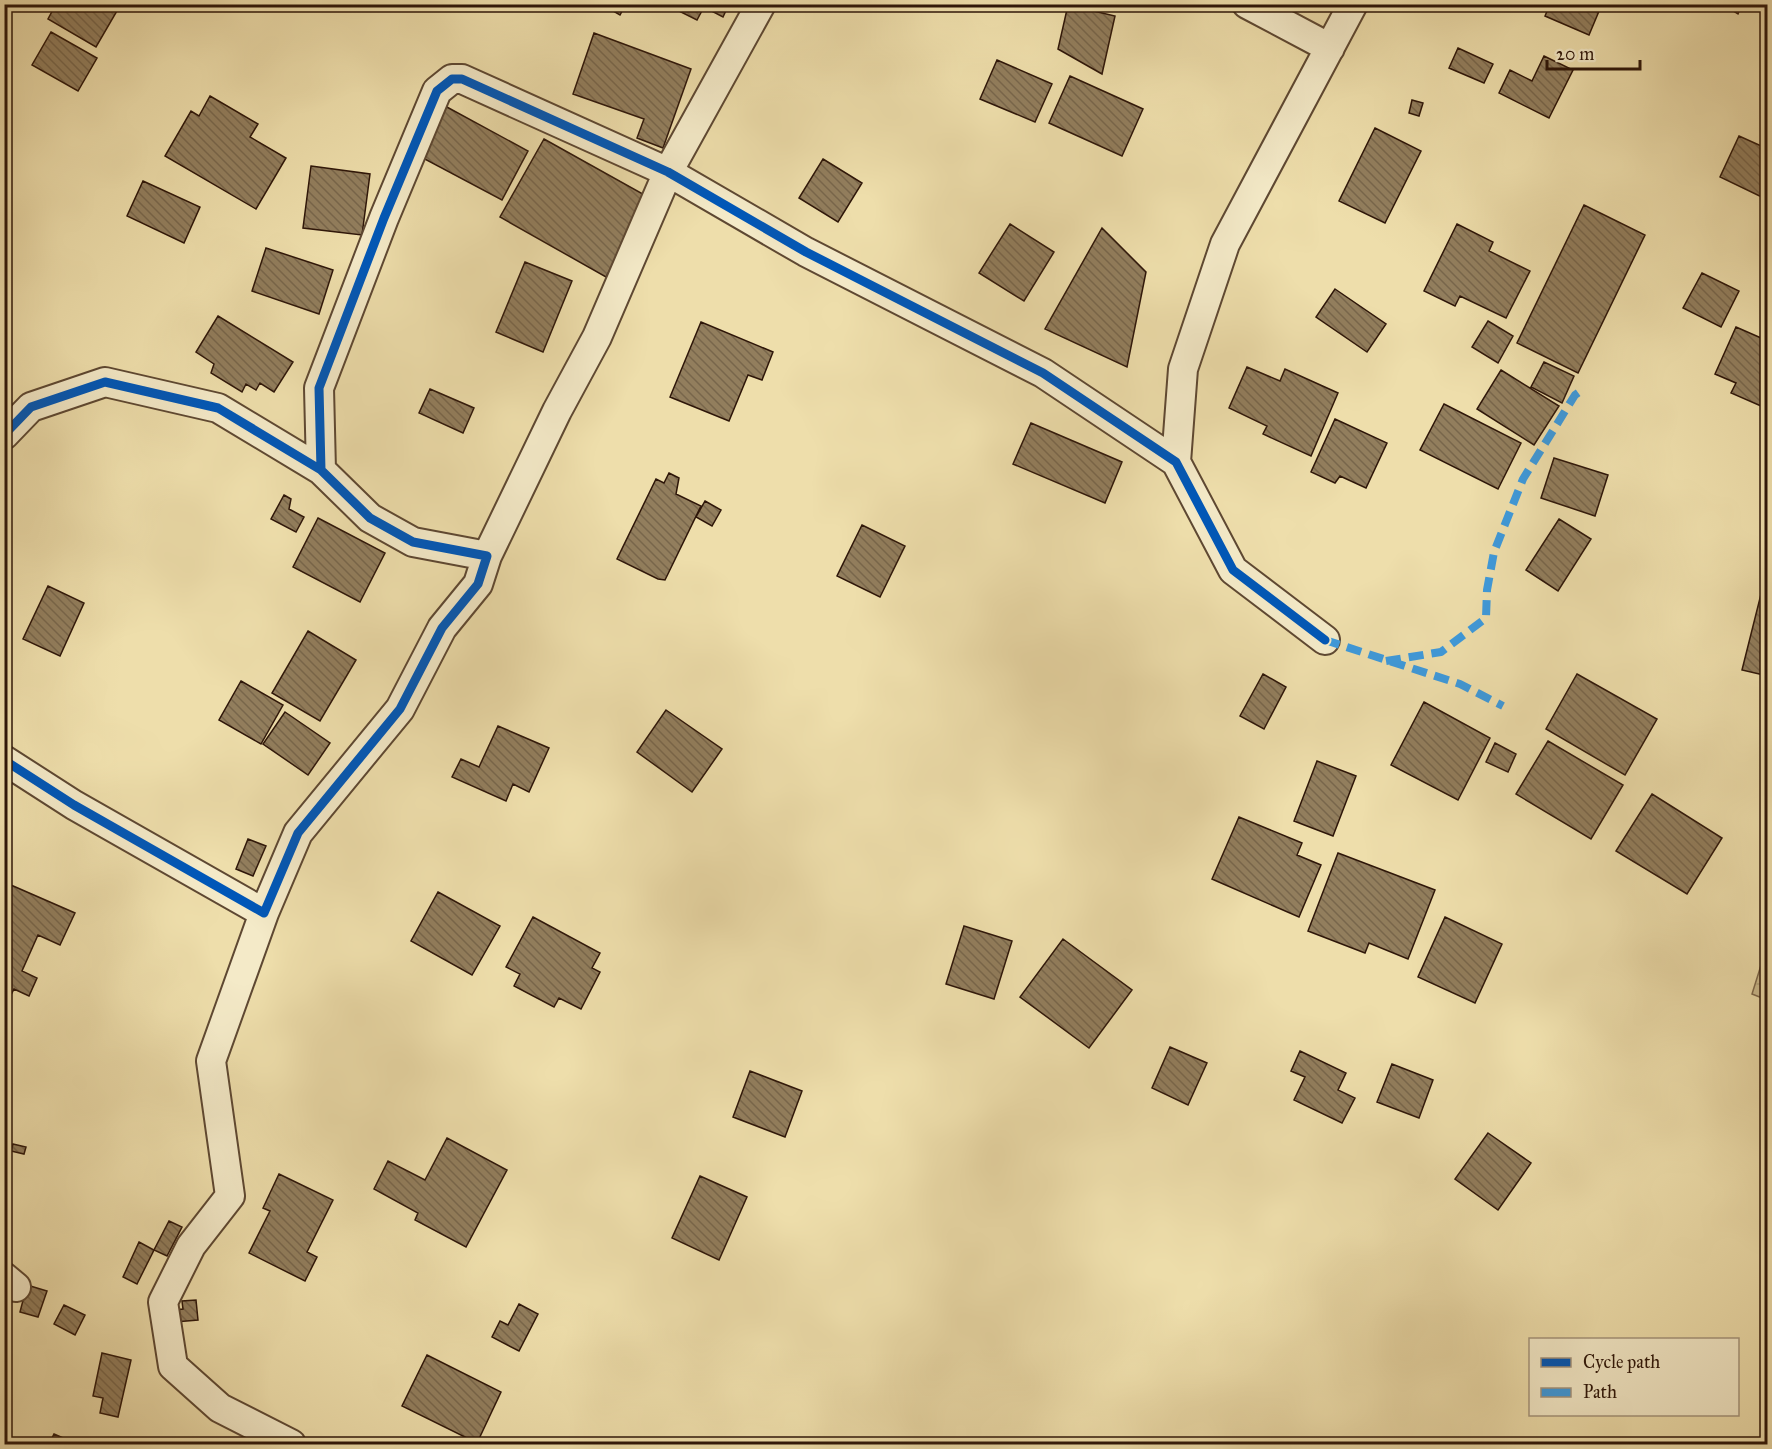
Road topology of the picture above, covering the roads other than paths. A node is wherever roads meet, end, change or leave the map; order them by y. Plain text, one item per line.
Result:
1 (760, 4) edge
2 (1248, 4) edge
3 (1353, 4) edge
4 (1330, 48) junction
5 (668, 172) junction
6 (4, 435) edge
7 (1176, 462) junction
8 (321, 470) junction
9 (487, 556) junction
10 (1325, 640) dead end
11 (4, 760) edge
12 (264, 913) junction
13 (291, 1444) edge

1 - 5 street
2 - 4 street
3 - 4 street
4 - 7 street
5 - 7 street
5 - 8 street
5 - 9 street
6 - 8 street
7 - 10 street
8 - 9 street
9 - 12 street
11 - 12 street
12 - 13 street

